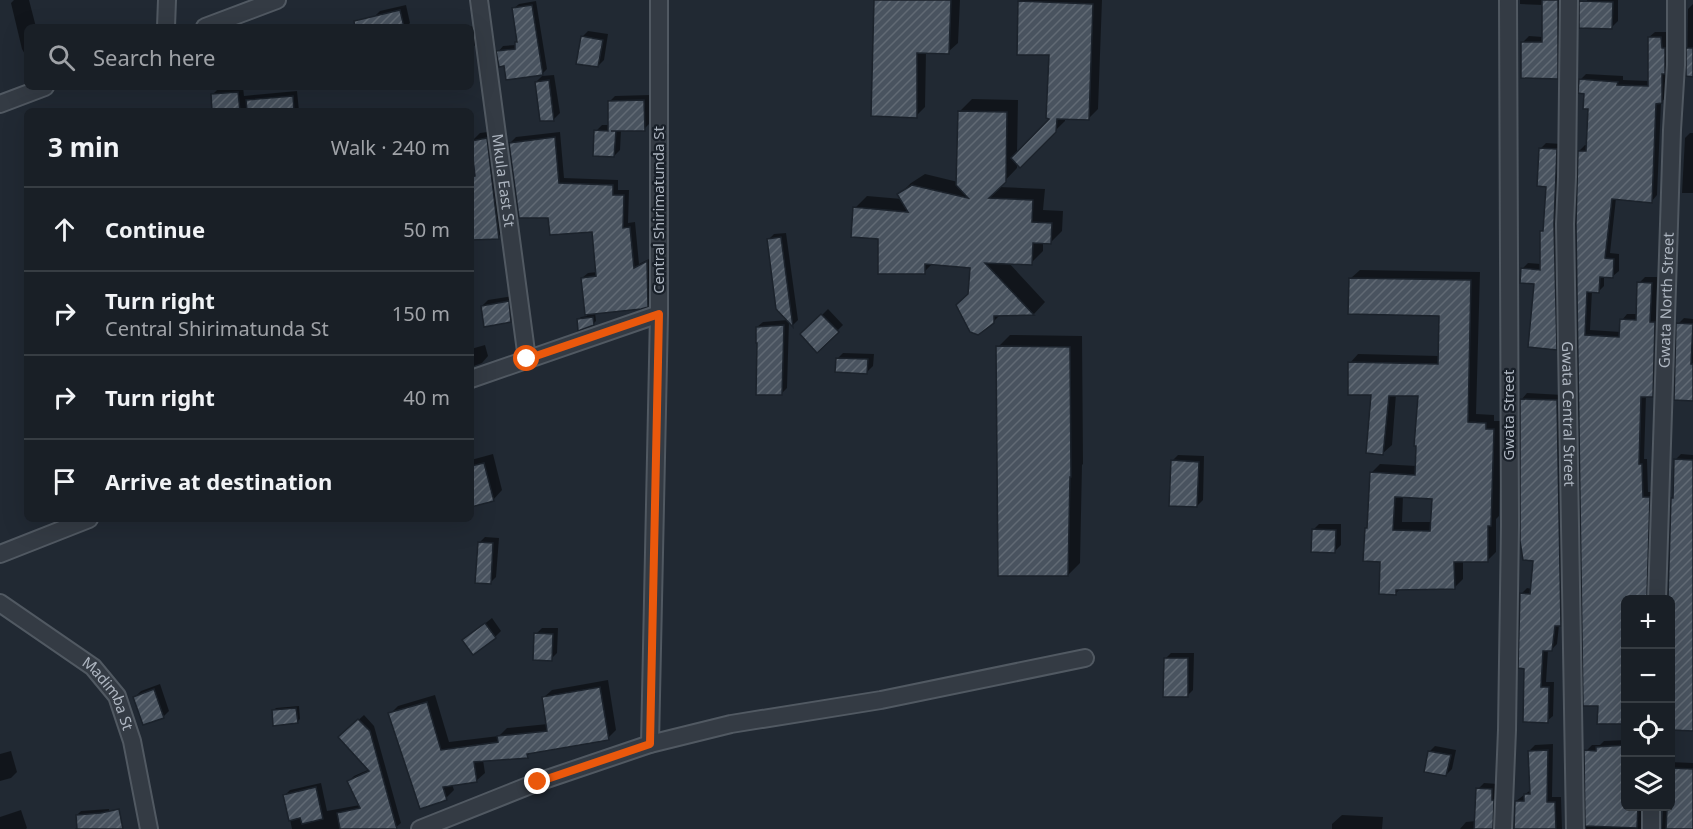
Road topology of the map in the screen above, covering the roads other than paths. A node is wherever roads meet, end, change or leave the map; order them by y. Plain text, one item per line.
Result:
1 (167, 0) edge
2 (277, 0) edge
3 (479, 0) edge
4 (659, 0) edge
5 (1508, 0) edge
6 (1569, 0) edge
7 (1676, 0) edge
8 (166, 24) edge
9 (213, 24) edge
10 (37, 90) edge
11 (0, 104) edge
12 (659, 314) junction
13 (527, 359) junction
14 (474, 378) edge
15 (80, 522) edge
16 (0, 554) edge
17 (1657, 595) edge
18 (0, 603) edge
19 (1085, 658) dead end
20 (650, 744) junction
21 (1651, 811) edge
22 (149, 829) edge
23 (420, 829) edge
24 (1503, 829) edge
25 (1575, 829) edge
26 (1651, 829) edge

1 - 8 street
2 - 9 street
3 - 13 street, Mkula East St
4 - 12 street, Central Shirimatunda St
5 - 24 street, Gwata Street
6 - 25 street, Gwata Central Street
7 - 17 street, Gwata North Street
10 - 11 street
12 - 13 street
12 - 20 street, Central Shirimatunda St
13 - 14 street
15 - 16 street
18 - 22 street, Madimba St
19 - 20 street
20 - 23 street
21 - 26 street

